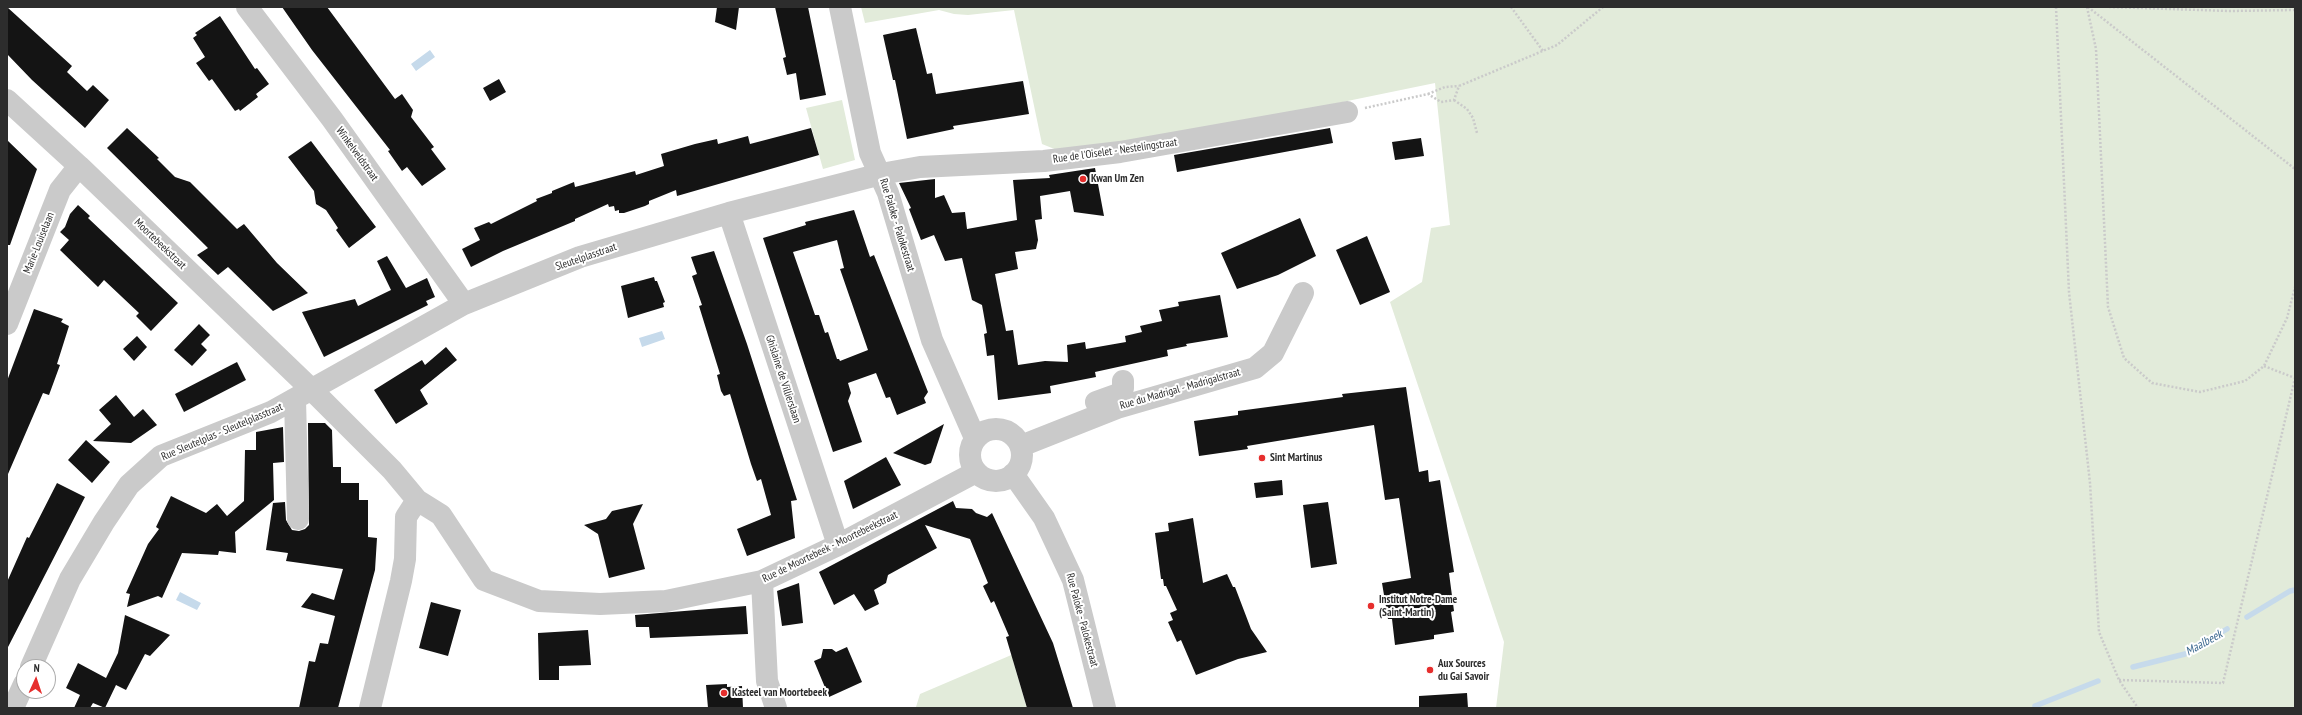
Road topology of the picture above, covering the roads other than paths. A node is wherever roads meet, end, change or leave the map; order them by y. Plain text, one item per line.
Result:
1 (247, 7) edge
2 (840, 7) edge
3 (7, 100) edge
4 (1347, 112) road end
5 (79, 166) junction
6 (881, 174) junction
7 (729, 213) junction
8 (1303, 293) dead end
9 (464, 304) junction
10 (7, 324) edge
11 (1123, 381) dead end
12 (303, 394) junction
13 (1071, 426) junction
14 (975, 438) junction
15 (1021, 446) junction
16 (976, 472) junction
17 (1014, 474) junction
18 (417, 500) junction
19 (298, 519) dead end
20 (838, 545) junction
21 (762, 581) junction
22 (35, 659) edge
23 (370, 708) edge
24 (776, 708) edge
25 (1105, 708) edge

1 - 9 street, Winkelveldstraat
2 - 6 street, Rue Paloke - Palokestraat
3 - 5 street, Moortebeekstraat
4 - 6 street, Rue de l'Oiselet - Nestelingstraat
5 - 10 street, Marie-Louiselaan
5 - 12 street, Moortebeekstraat
6 - 7 street, Sleutelplasstraat
6 - 14 street, Rue Paloke - Palokestraat
7 - 9 street, Sleutelplasstraat
7 - 20 street, Ghislaine de Villierslaan
8 - 13 street, Rue du Madrigal - Madrigalstraat
9 - 12 street, Sleutelplasstraat
11 - 13 street
12 - 18 street, Rue de Moortebeek - Moortebeekstraat
12 - 19 street
12 - 22 street, Rue Sleutelplas - Sleutelplasstraat
13 - 15 street, Rue du Madrigal - Madrigalstraat
14 - 15 street
14 - 16 street
15 - 17 street
16 - 17 street
16 - 20 street, Rue de Moortebeek - Moortebeekstraat
17 - 25 street, Rue Paloke - Palokestraat
18 - 21 street, Rue de Moortebeek - Moortebeekstraat
18 - 23 street
20 - 21 street, Rue de Moortebeek - Moortebeekstraat
21 - 24 street

